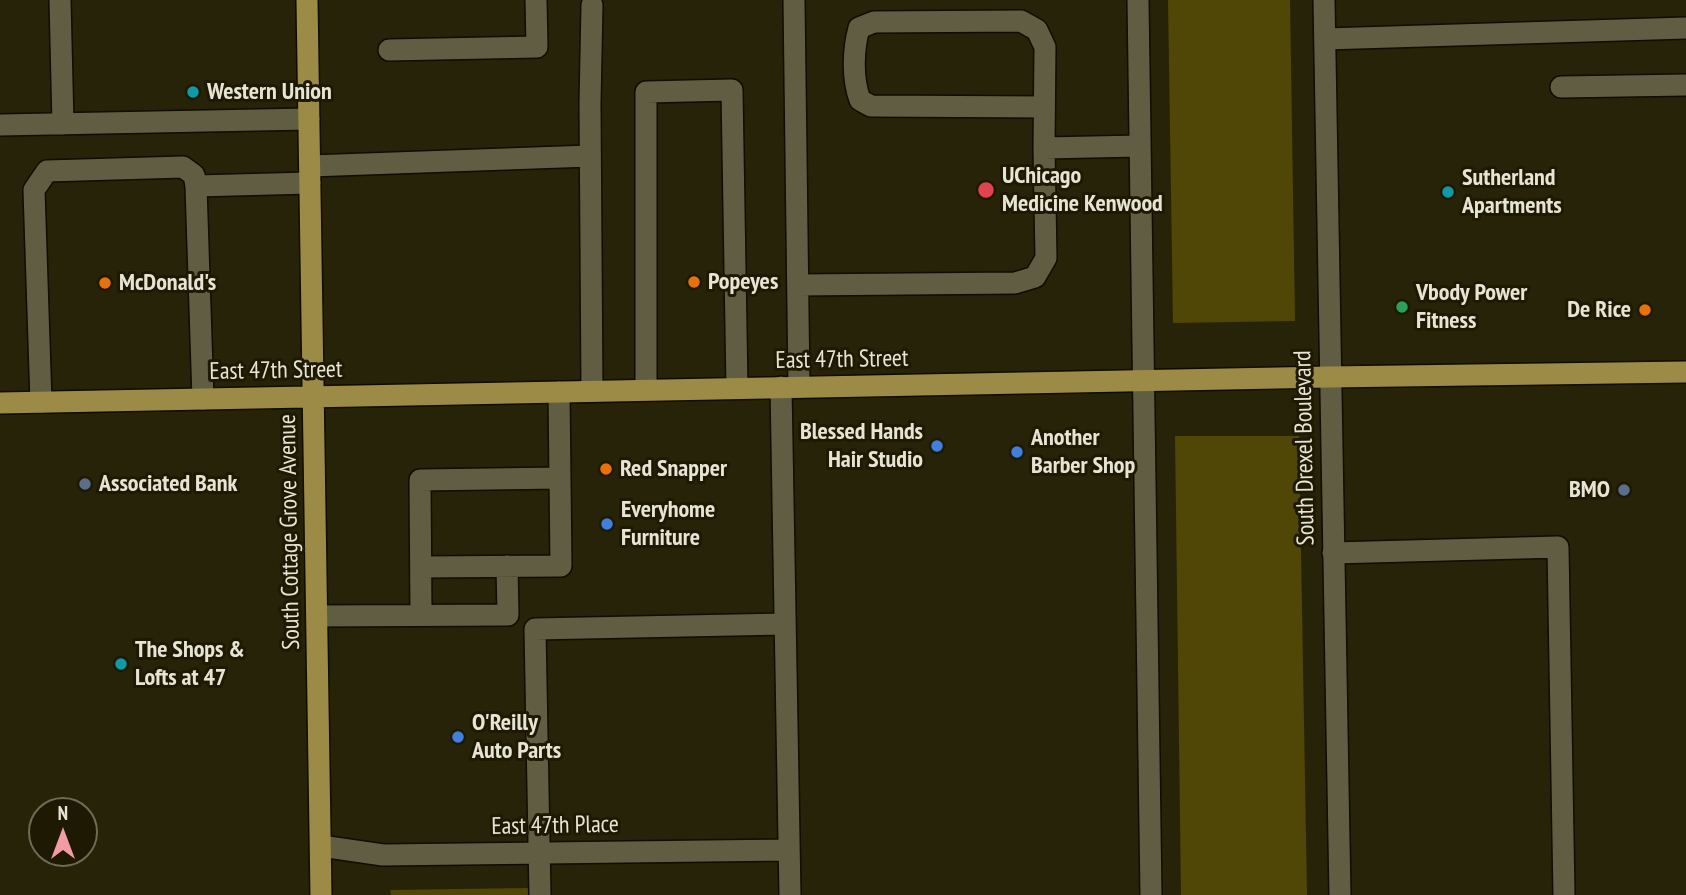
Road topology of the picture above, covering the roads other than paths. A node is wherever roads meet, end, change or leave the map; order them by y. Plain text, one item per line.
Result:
1 (60, 0) edge
2 (307, 0) edge
3 (536, 0) edge
4 (794, 0) edge
5 (1138, 0) edge
6 (1324, 0) edge
7 (592, 5) dead end
8 (1686, 28) edge
9 (1325, 39) junction
10 (389, 50) dead end
11 (1686, 85) edge
12 (1561, 86) dead end
13 (1044, 107) junction
14 (309, 119) junction
15 (63, 124) junction
16 (0, 125) edge
17 (1140, 146) junction
18 (1044, 148) junction
19 (590, 156) junction
20 (310, 175) junction
21 (197, 186) junction
22 (798, 285) junction
23 (1686, 372) edge
24 (1329, 377) junction
25 (1142, 381) junction
26 (790, 387) junction
27 (737, 388) junction
28 (646, 390) junction
29 (592, 391) junction
30 (559, 392) junction
31 (313, 396) junction
32 (203, 399) junction
33 (41, 402) junction
34 (0, 403) edge
35 (560, 478) junction
36 (1333, 553) junction
37 (421, 566) junction
38 (507, 566) junction
39 (421, 615) junction
40 (318, 616) junction
41 (785, 624) junction
42 (321, 846) junction
43 (789, 850) junction
44 (539, 853) junction
45 (321, 895) edge
46 (540, 895) edge
47 (790, 895) edge
48 (1151, 895) edge
49 (1340, 895) edge
50 (1564, 895) edge

1 - 15 street
2 - 14 main road, South Cottage Grove Avenue
3 - 10 street
4 - 22 street
5 - 17 street
6 - 9 street, South Drexel Boulevard
7 - 19 street
8 - 9 street
9 - 24 street, South Drexel Boulevard
11 - 12 street
13 - 13 street
13 - 18 street
14 - 15 street
14 - 20 main road, South Cottage Grove Avenue
15 - 16 street
17 - 18 street
17 - 25 street
18 - 22 street
19 - 20 street
19 - 29 street
20 - 21 street
20 - 31 main road, South Cottage Grove Avenue
21 - 32 street
21 - 33 street
22 - 26 street
23 - 24 main road, East 47th Street
24 - 25 main road, East 47th Street
24 - 36 street, South Drexel Boulevard
25 - 26 main road, East 47th Street
25 - 48 street
26 - 27 main road, East 47th Street
26 - 41 street
27 - 28 main road, East 47th Street
27 - 28 street
28 - 29 main road, East 47th Street
29 - 30 main road, East 47th Street
30 - 31 main road, East 47th Street
30 - 35 street
31 - 32 main road, East 47th Street
31 - 40 main road, South Cottage Grove Avenue
32 - 33 main road, East 47th Street
33 - 34 main road, East 47th Street
35 - 37 street
35 - 38 street
36 - 49 street, South Drexel Boulevard
36 - 50 street
37 - 38 street
37 - 39 street
38 - 39 street
39 - 40 street
40 - 42 main road, South Cottage Grove Avenue
41 - 43 street
41 - 44 street
42 - 44 street, East 47th Place
42 - 45 main road, South Cottage Grove Avenue
43 - 44 street, East 47th Place
43 - 47 street
44 - 46 street

